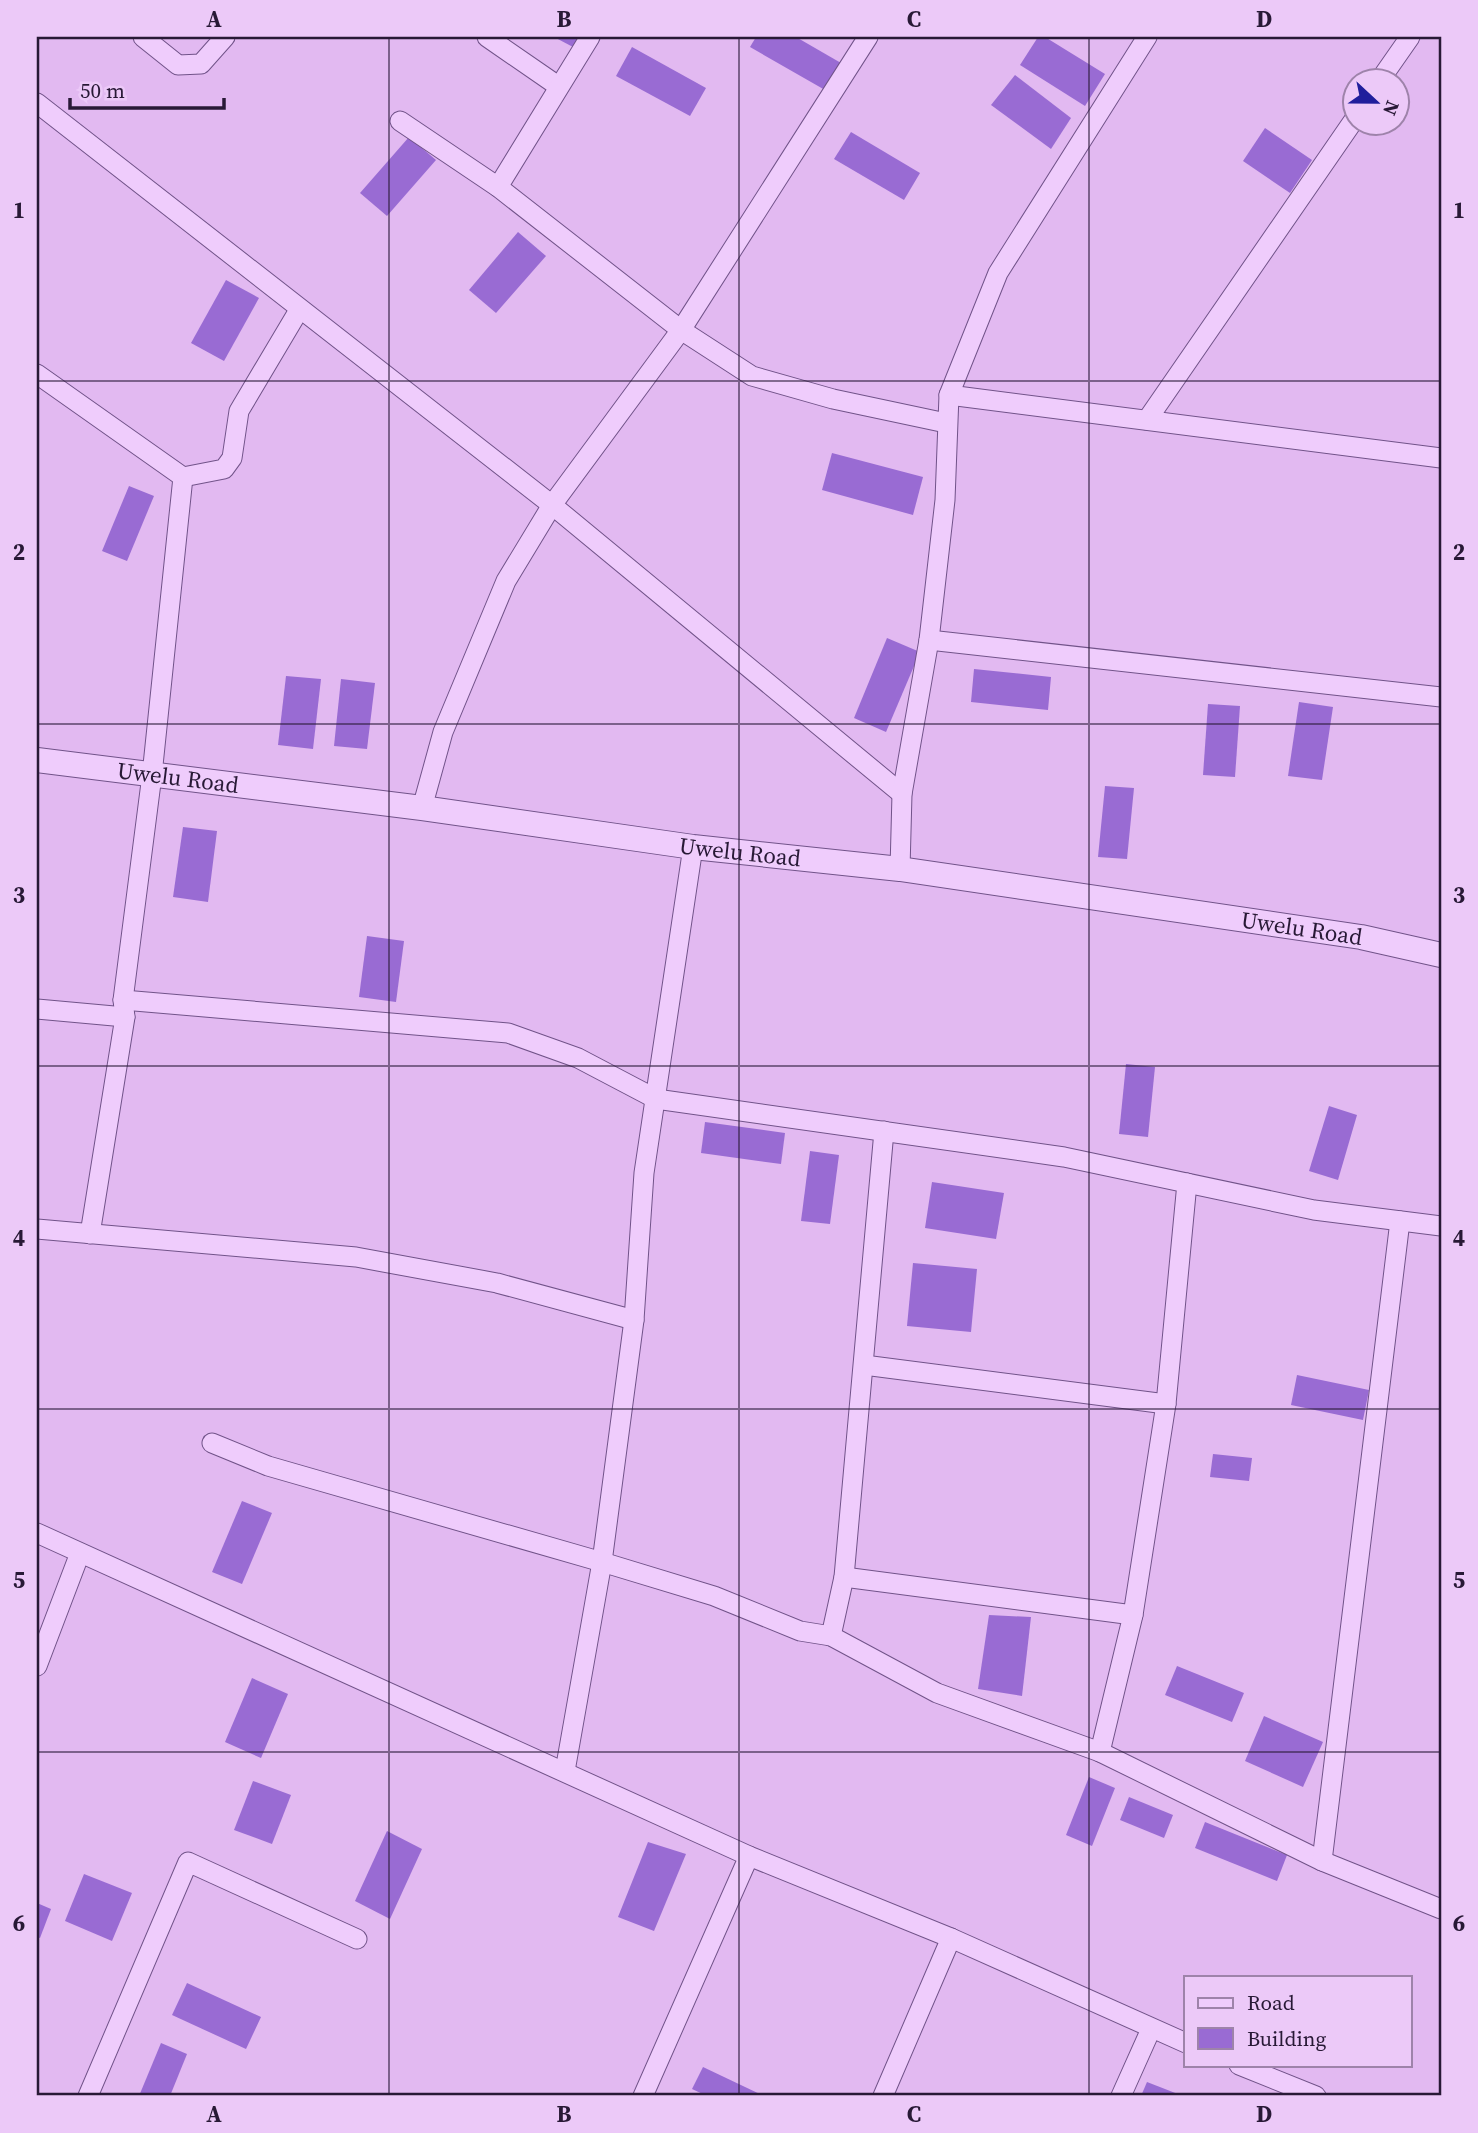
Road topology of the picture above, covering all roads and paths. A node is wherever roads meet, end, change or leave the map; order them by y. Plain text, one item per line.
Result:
1 (143, 37) edge
2 (225, 37) edge
3 (487, 37) edge
4 (590, 37) edge
5 (868, 37) edge
6 (1147, 37) edge
7 (1410, 37) edge
8 (1390, 66) edge
9 (558, 86) junction
10 (37, 103) edge
11 (400, 121) dead end
12 (1343, 136) edge
13 (498, 187) junction
14 (299, 310) junction
15 (681, 330) junction
16 (37, 374) edge
17 (949, 395) junction
18 (1147, 420) junction
19 (946, 423) junction
20 (1441, 458) edge
21 (183, 477) junction
22 (552, 505) junction
23 (929, 640) junction
24 (1441, 697) edge
25 (37, 760) edge
26 (152, 775) junction
27 (902, 794) junction
28 (422, 808) junction
29 (693, 847) junction
30 (900, 869) junction
31 (1441, 955) edge
32 (124, 1008) junction
33 (37, 1009) edge
34 (656, 1098) junction
35 (884, 1131) junction
36 (1187, 1183) junction
37 (1400, 1221) junction
38 (1441, 1226) edge
39 (37, 1229) edge
40 (90, 1234) junction
41 (634, 1320) junction
42 (864, 1365) junction
43 (1166, 1404) junction
44 (212, 1443) dead end
45 (37, 1533) edge
46 (80, 1553) junction
47 (601, 1562) junction
48 (844, 1577) junction
49 (1133, 1615) junction
50 (831, 1636) junction
51 (37, 1666) edge
52 (1100, 1752) junction
53 (565, 1771) junction
54 (749, 1856) junction
55 (1322, 1861) junction
56 (1441, 1909) edge
57 (951, 1938) junction
58 (357, 1939) dead end
59 (1150, 2029) junction
60 (1184, 2042) edge
61 (1241, 2066) edge
62 (88, 2096) edge
63 (643, 2096) edge
64 (883, 2096) edge
65 (1121, 2096) edge
66 (1316, 2096) edge

1 - 2 street
3 - 9 street
4 - 9 street
5 - 15 street
6 - 17 street
7 - 8 street
9 - 13 street
10 - 14 street
11 - 13 street
12 - 18 street
13 - 15 street
14 - 21 street
14 - 22 street
15 - 19 street
15 - 22 street
16 - 21 street
17 - 18 street
17 - 19 street
18 - 20 street
19 - 23 street
21 - 26 street
22 - 27 street
22 - 28 street
23 - 24 street
23 - 27 street
25 - 26 street, Uwelu Road
26 - 28 street, Uwelu Road
26 - 32 street
27 - 30 street
28 - 29 street, Uwelu Road
29 - 30 street, Uwelu Road
29 - 34 street
30 - 31 street, Uwelu Road
32 - 33 street
32 - 34 street
32 - 40 street
34 - 35 street
34 - 41 street
35 - 36 street
35 - 42 street
36 - 37 street
36 - 43 street
37 - 38 street
37 - 55 street
39 - 40 street
40 - 41 street
41 - 47 street
42 - 43 street
42 - 48 street
43 - 49 street
44 - 47 street
45 - 46 street
46 - 51 street
46 - 53 street
47 - 50 street
47 - 53 street
48 - 49 street
48 - 50 street
49 - 52 street
50 - 52 street
52 - 55 street
53 - 54 street
54 - 57 street
54 - 63 street
55 - 56 street
57 - 59 street
57 - 64 street
58 - 62 street
59 - 60 street
59 - 65 street
61 - 66 street

